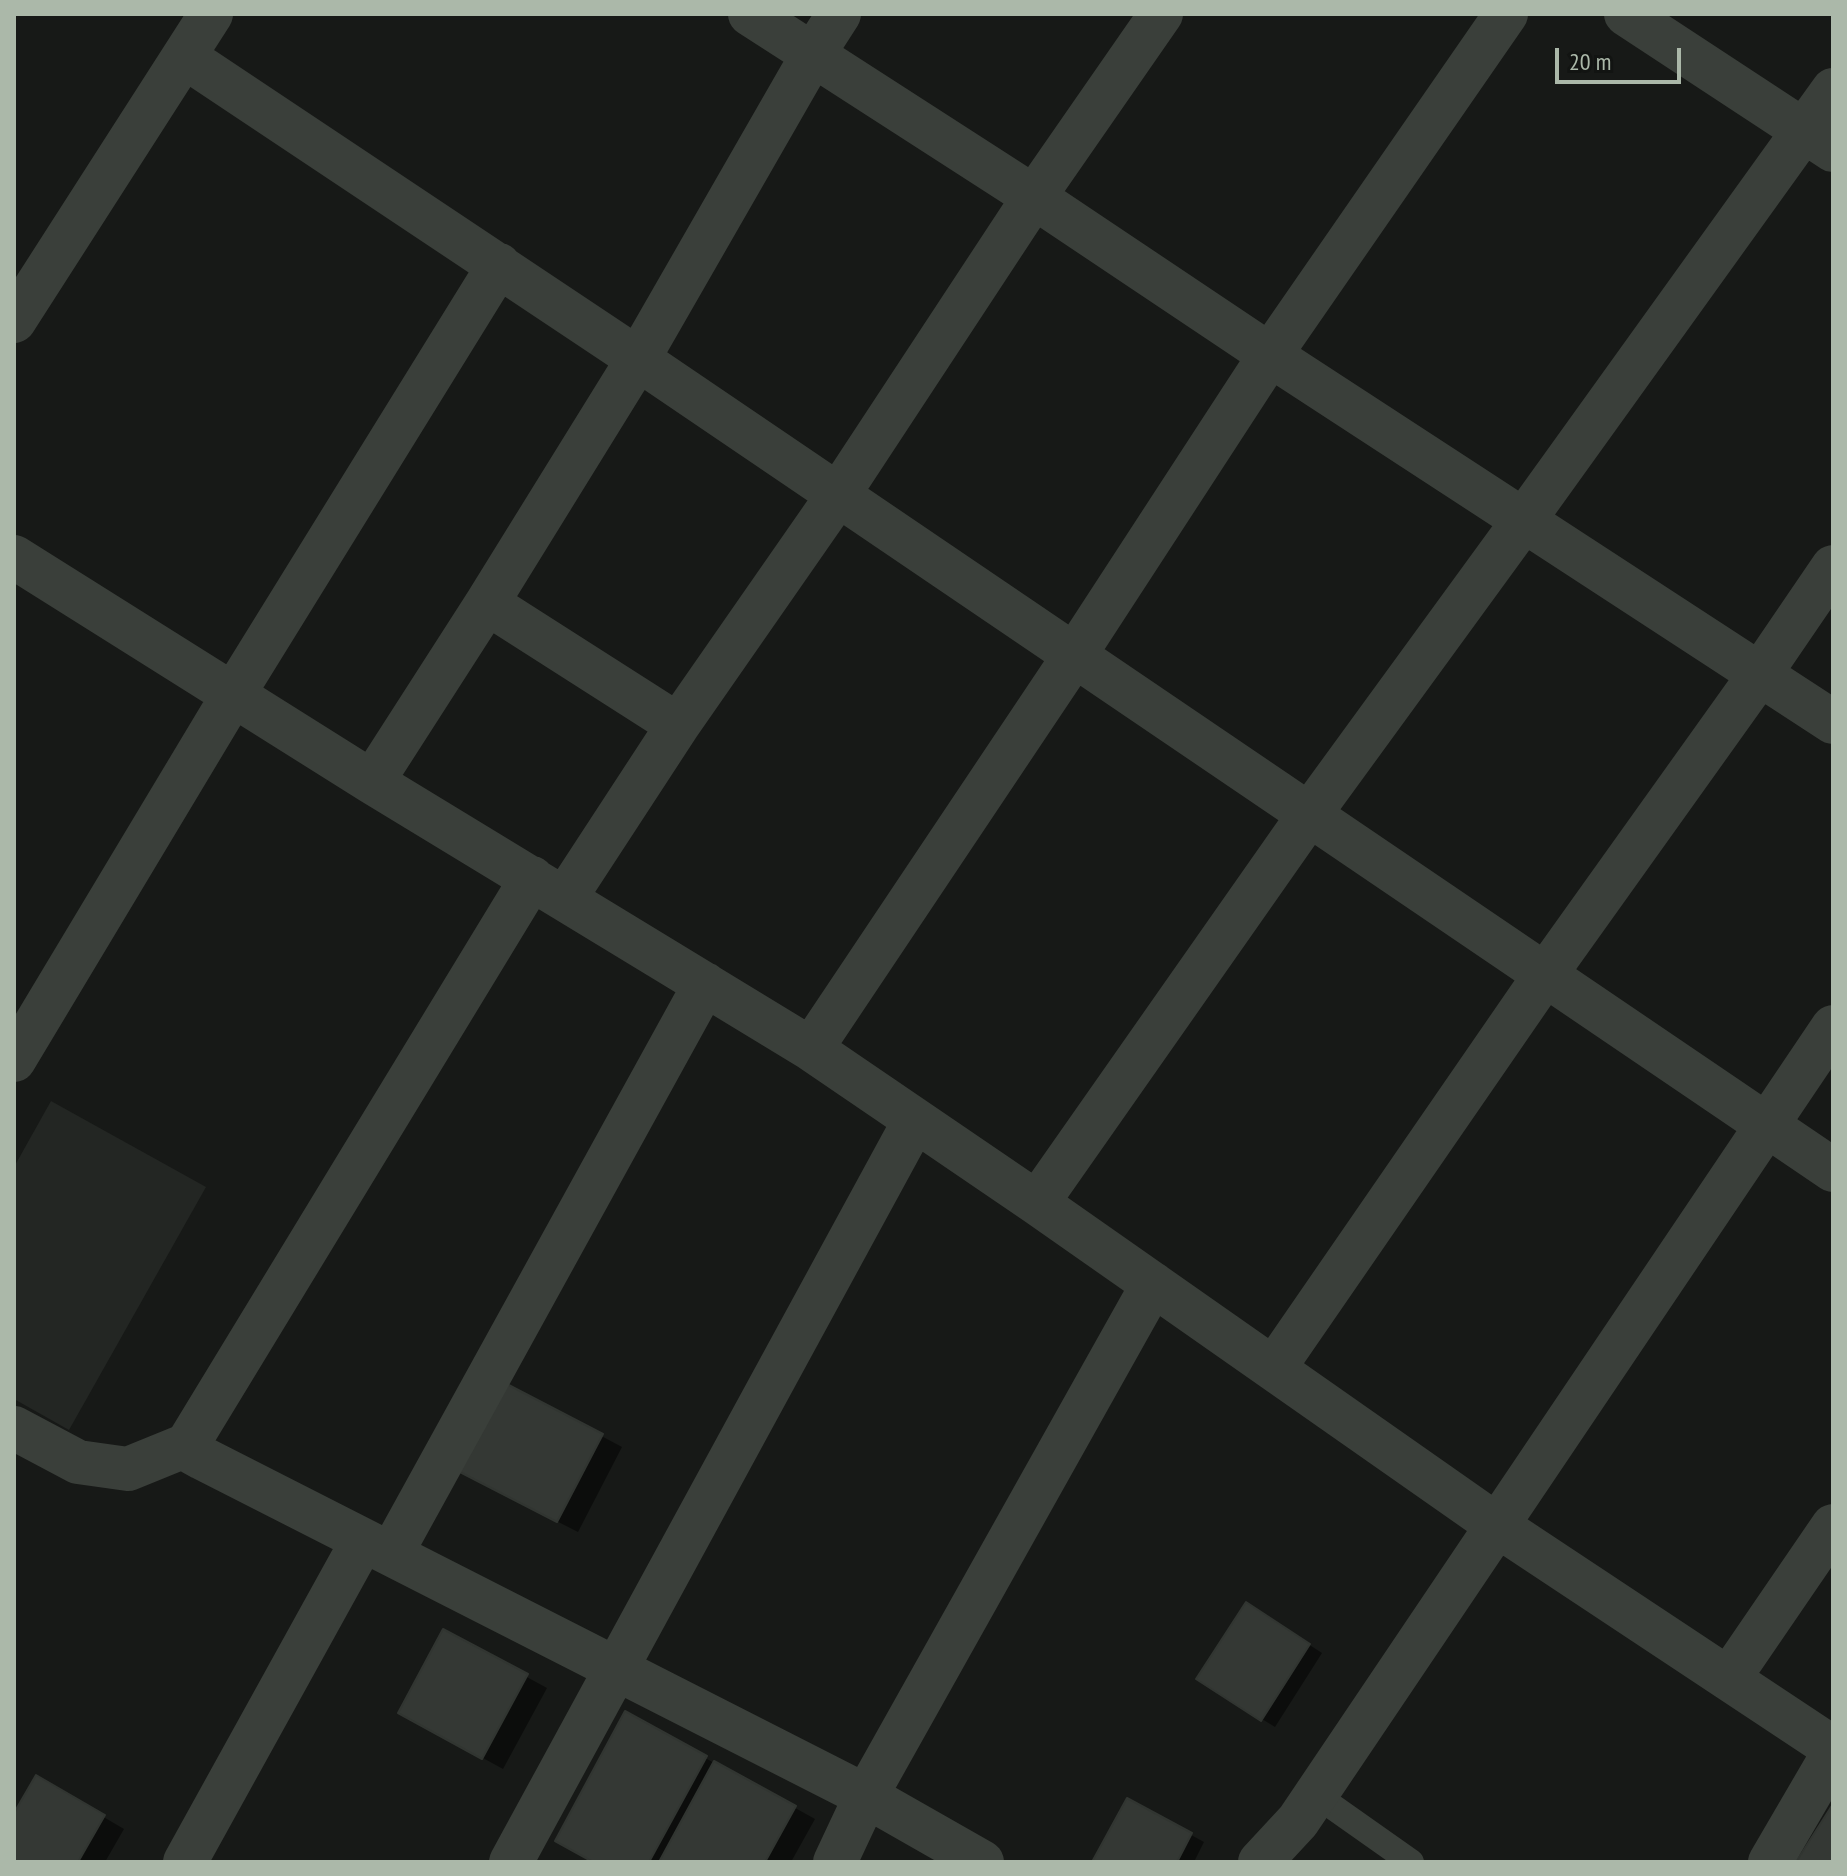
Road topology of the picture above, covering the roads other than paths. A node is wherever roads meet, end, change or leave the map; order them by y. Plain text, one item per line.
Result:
1 (211, 14) edge
2 (750, 14) edge
3 (839, 14) edge
4 (1161, 14) edge
5 (1506, 14) edge
6 (1626, 14) edge
7 (812, 56) junction
8 (185, 57) junction
9 (1833, 90) edge
10 (1818, 140) edge
11 (1034, 197) junction
12 (499, 265) junction
13 (18, 306) edge
14 (1270, 355) junction
15 (638, 359) junction
16 (838, 495) junction
17 (1524, 520) junction
18 (14, 557) edge
19 (1833, 567) edge
20 (487, 603) junction
21 (1074, 656) junction
22 (1760, 674) junction
23 (233, 695) junction
24 (1833, 722) edge
25 (678, 725) junction
26 (372, 782) junction
27 (1309, 815) junction
28 (548, 888) junction
29 (1545, 975) junction
30 (705, 984) junction
31 (1833, 1027) edge
32 (811, 1049) junction
33 (14, 1060) edge
34 (915, 1120) junction
35 (1767, 1126) junction
36 (1833, 1170) edge
37 (1037, 1203) junction
38 (1153, 1284) junction
39 (1274, 1368) junction
40 (14, 1428) edge
41 (187, 1445) junction
42 (1498, 1526) junction
43 (1833, 1526) edge
44 (377, 1547) junction
45 (615, 1670) junction
46 (1729, 1678) junction
47 (1833, 1748) edge
48 (1833, 1754) edge
49 (1316, 1795) junction
50 (866, 1796) junction
51 (185, 1862) edge
52 (511, 1862) edge
53 (835, 1862) edge
54 (982, 1862) edge
55 (1260, 1862) edge
56 (1411, 1862) edge
57 (1770, 1862) edge

1 - 8 street
2 - 7 street
3 - 7 street
4 - 11 street
5 - 14 street
6 - 10 street
7 - 11 street
7 - 15 street
8 - 12 street
8 - 13 street
9 - 10 street
10 - 17 street
11 - 14 street
11 - 16 street
12 - 15 street
12 - 23 street
14 - 17 street
14 - 21 street
15 - 16 street
15 - 20 street
16 - 21 street
16 - 25 street
17 - 22 street
17 - 27 street
18 - 23 street
19 - 22 street
20 - 25 street
20 - 26 street
21 - 27 street
21 - 32 street
22 - 24 street
22 - 29 street
23 - 26 street
23 - 33 street
25 - 28 street
26 - 28 street
27 - 29 street
27 - 37 street
28 - 30 street
28 - 41 street
29 - 35 street
29 - 39 street
30 - 32 street
30 - 44 street
31 - 35 street
32 - 34 street
34 - 37 street
34 - 45 street
35 - 36 street
35 - 42 street
37 - 38 street
38 - 39 street
38 - 50 street
39 - 42 street
40 - 41 street
41 - 44 street
42 - 46 street
42 - 49 street
43 - 46 street
44 - 45 street
44 - 51 street
45 - 50 street
45 - 52 street
46 - 47 street
48 - 57 street
49 - 55 street
49 - 56 lane
50 - 53 street
50 - 54 street

